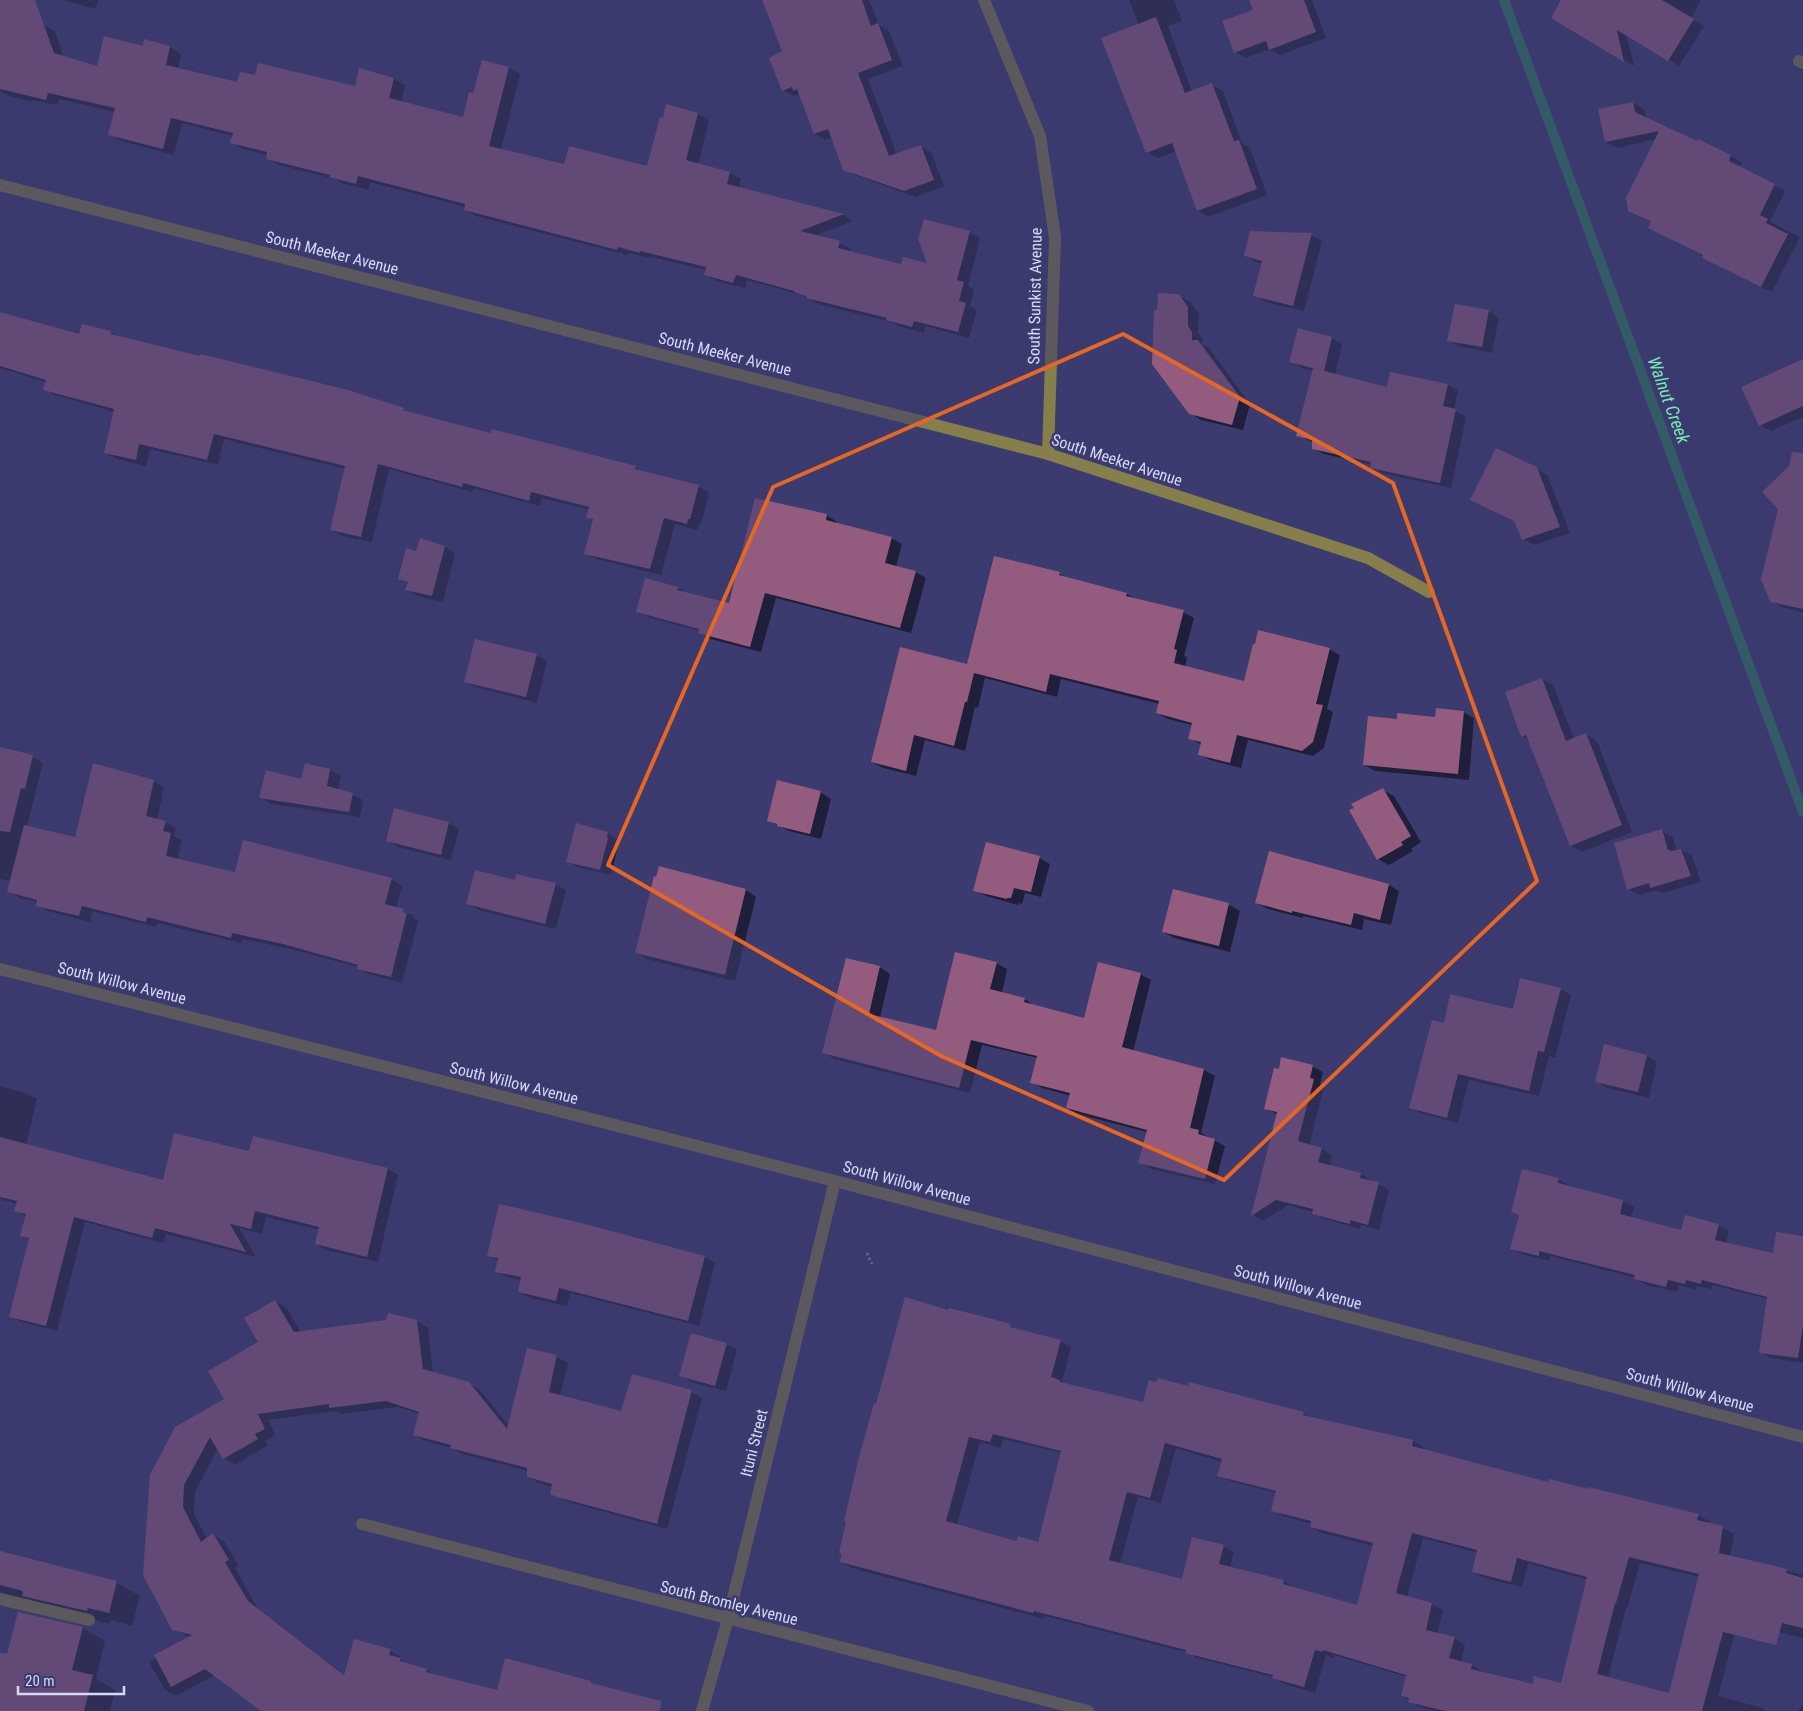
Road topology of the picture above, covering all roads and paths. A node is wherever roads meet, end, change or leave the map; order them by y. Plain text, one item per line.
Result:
1 (984, 0) edge
2 (0, 185) edge
3 (1048, 454) junction
4 (1429, 592) dead end
5 (0, 969) edge
6 (835, 1181) junction
7 (867, 1253) dead end
8 (872, 1264) dead end
9 (1803, 1437) edge
10 (362, 1524) dead end
11 (0, 1599) edge
12 (89, 1620) dead end
13 (728, 1620) junction
14 (702, 1711) edge
15 (1088, 1711) edge

1 - 3 street, South Sunkist Avenue
2 - 3 street, South Meeker Avenue
3 - 4 street, South Meeker Avenue
5 - 6 street, South Willow Avenue
6 - 9 street, South Willow Avenue
6 - 13 street, Ituni Street
7 - 8 path
10 - 13 street, South Bromley Avenue
11 - 12 street
13 - 14 street, Ituni Street
13 - 15 street, South Bromley Avenue

